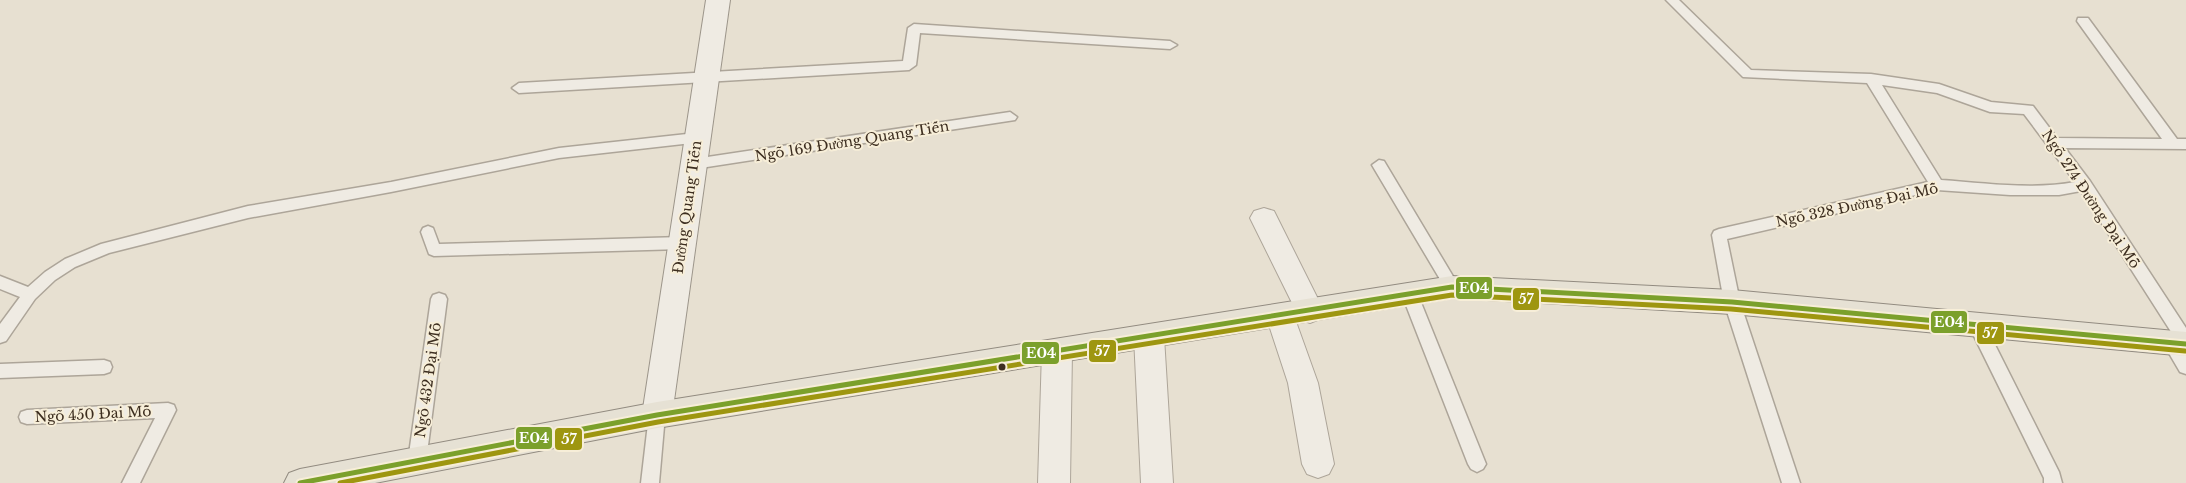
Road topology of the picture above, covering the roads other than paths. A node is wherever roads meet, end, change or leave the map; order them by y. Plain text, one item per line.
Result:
1 (718, 0) edge
2 (1675, 0) edge
3 (2083, 21) dead end
4 (1170, 45) dead end
5 (706, 76) junction
6 (1871, 80) junction
7 (519, 88) dead end
8 (1010, 117) dead end
9 (2054, 143) junction
10 (2180, 144) edge
11 (695, 151) junction
12 (1379, 165) dead end
13 (1937, 185) junction
14 (2085, 185) junction
15 (1264, 218) dead end
16 (428, 232) dead end
17 (682, 244) junction
18 (0, 282) edge
19 (1452, 287) junction
20 (30, 295) junction
21 (1410, 295) junction
22 (439, 298) dead end
23 (1732, 302) junction
24 (1310, 310) junction
25 (1280, 316) junction
26 (1976, 324) junction
27 (0, 336) edge
28 (1149, 337) junction
29 (2181, 342) edge
30 (1057, 351) junction
31 (104, 367) dead end
32 (2186, 367) edge
33 (0, 371) edge
34 (657, 415) junction
35 (27, 417) dead end
36 (417, 461) junction
37 (1318, 464) dead end
38 (1477, 464) dead end
39 (131, 483) edge
40 (300, 483) edge
41 (650, 483) edge
42 (1054, 483) edge
43 (1157, 483) edge
44 (1791, 483) edge
45 (2053, 483) edge

1 - 5 street, Đường Quang Tiến
2 - 6 lane, Ngõ 274 Đường Đại Mỗ
3 - 10 lane
4 - 5 lane
5 - 7 lane
5 - 11 street, Đường Quang Tiến
6 - 9 lane, Ngõ 274 Đường Đại Mỗ
6 - 13 lane
8 - 11 lane, Ngõ 169 Đường Quang Tiến
9 - 10 lane
9 - 14 lane, Ngõ 274 Đường Đại Mỗ
11 - 17 street, Đường Quang Tiến
11 - 20 lane, Ngõ 169 Đường Quang Tiến
12 - 19 lane
13 - 14 lane, Ngõ 328 Đường Đại Mỗ
13 - 23 lane, Ngõ 328 Đường Đại Mỗ
14 - 29 lane, Ngõ 274 Đường Đại Mỗ
15 - 24 street
16 - 17 lane
17 - 34 street, Đường Quang Tiến
18 - 20 lane
19 - 21 main road
19 - 23 main road
20 - 27 lane, Ngõ 169 Đường Quang Tiến
21 - 24 main road
21 - 38 lane
22 - 36 lane, Ngõ 432 Đại Mỗ
23 - 26 main road
23 - 44 lane
24 - 25 main road
25 - 28 main road
25 - 37 street
26 - 29 main road
26 - 45 lane
28 - 30 main road
28 - 43 street
29 - 32 lane, Ngõ 274 Đường Đại Mỗ
30 - 34 main road
30 - 42 street
31 - 33 lane
34 - 36 main road
34 - 41 lane
35 - 39 lane, Ngõ 450 Đại Mỗ
36 - 40 main road

